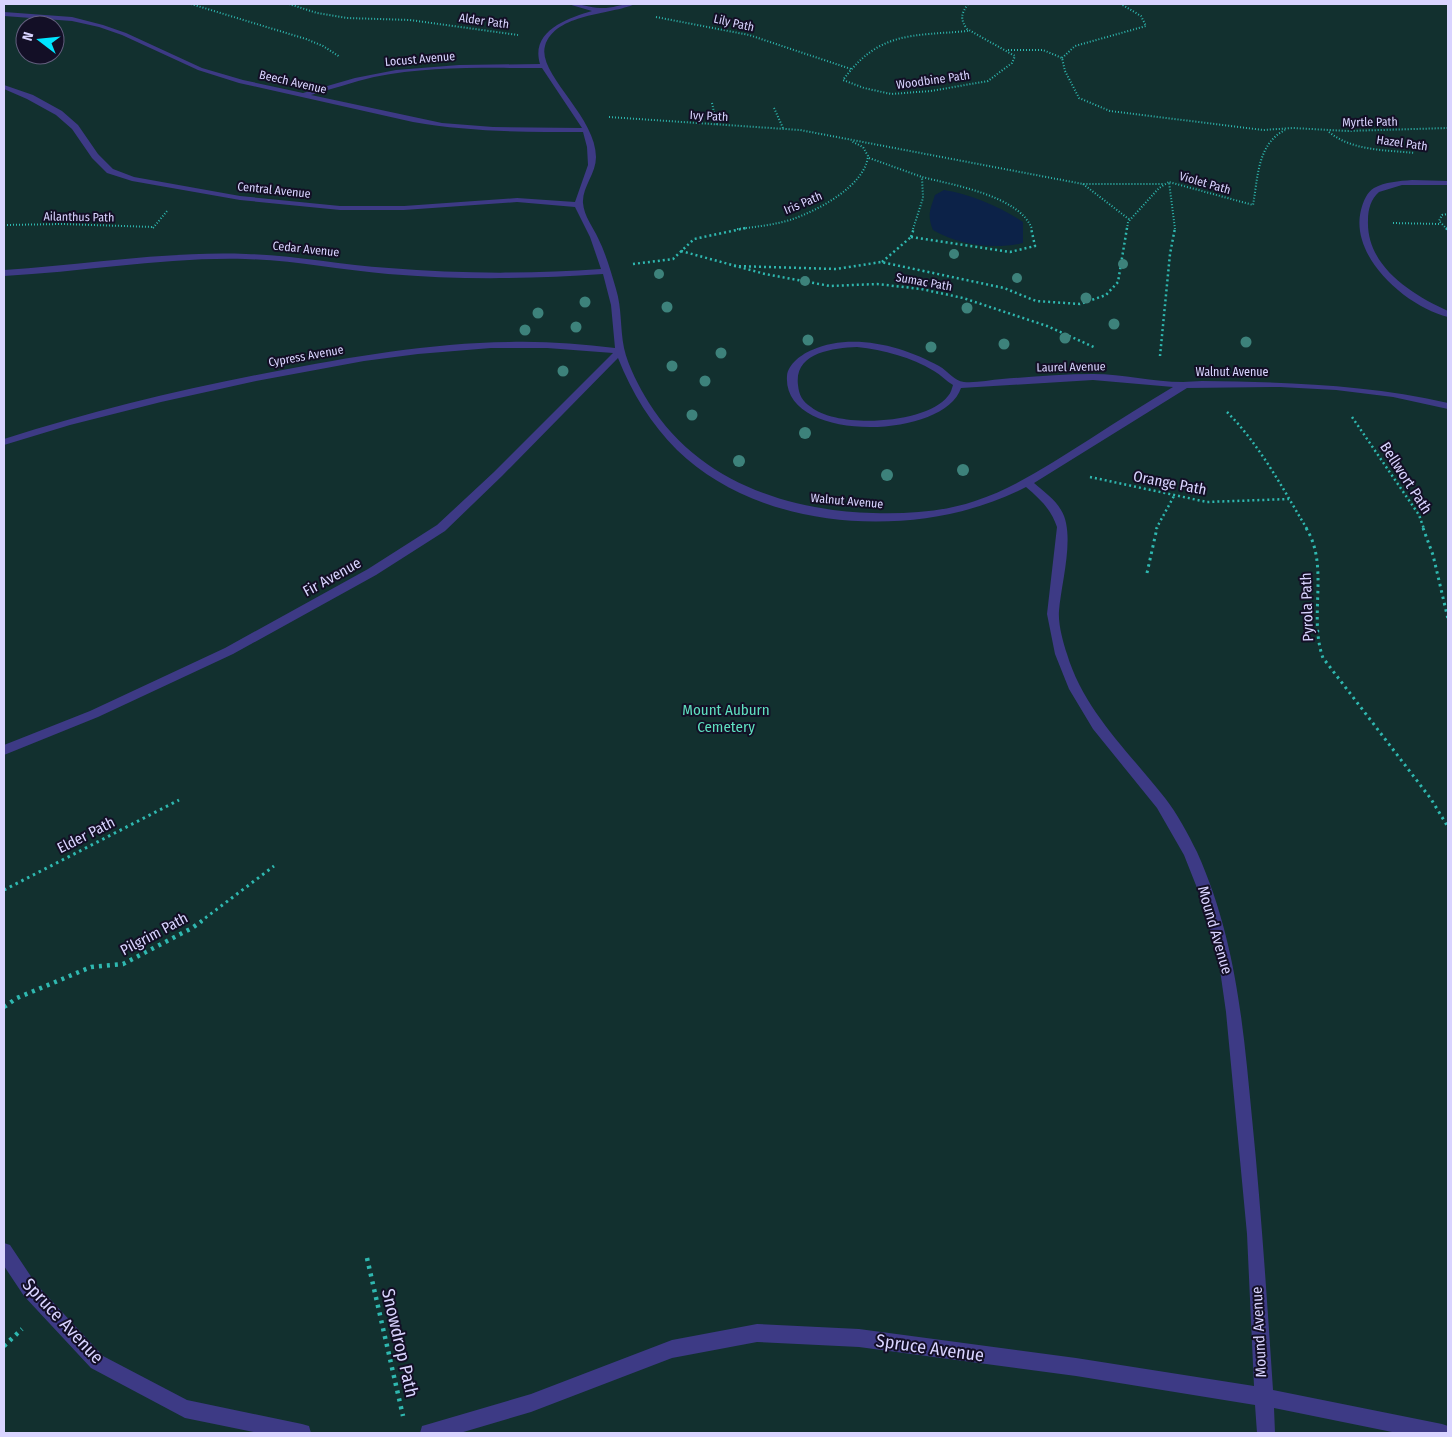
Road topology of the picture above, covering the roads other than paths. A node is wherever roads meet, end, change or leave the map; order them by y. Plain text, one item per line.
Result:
1 (571, 4) edge
2 (632, 4) edge
3 (603, 11) junction
4 (4, 14) edge
5 (543, 66) junction
6 (4, 87) edge
7 (303, 96) junction
8 (587, 130) junction
9 (1448, 183) edge
10 (578, 205) junction
11 (606, 269) junction
12 (4, 273) edge
13 (1448, 314) edge
14 (620, 351) junction
15 (958, 384) junction
16 (1183, 385) junction
17 (1448, 406) edge
18 (4, 442) edge
19 (1026, 482) junction
20 (4, 750) edge
21 (4, 1251) edge
22 (1263, 1397) junction
23 (302, 1433) edge
24 (429, 1433) edge
25 (1266, 1433) edge
26 (1442, 1433) edge

1 - 3 lane
2 - 3 lane
3 - 5 lane
4 - 7 lane, Beech Avenue
5 - 7 lane, Locust Avenue
5 - 8 lane
6 - 10 lane, Central Avenue
7 - 8 lane, Beech Avenue
8 - 10 lane
9 - 13 lane
10 - 11 lane, Walnut Avenue
11 - 12 lane, Cedar Avenue
11 - 14 lane, Walnut Avenue
14 - 18 lane, Cypress Avenue
14 - 19 lane, Walnut Avenue
14 - 20 lane, Fir Avenue
15 - 15 lane
15 - 16 lane, Laurel Avenue
16 - 17 lane, Walnut Avenue
16 - 19 lane, Walnut Avenue
19 - 22 lane, Mound Avenue
21 - 23 lane, Spruce Avenue
22 - 24 lane, Spruce Avenue
22 - 25 lane, Mound Avenue
22 - 26 lane, Spruce Avenue

